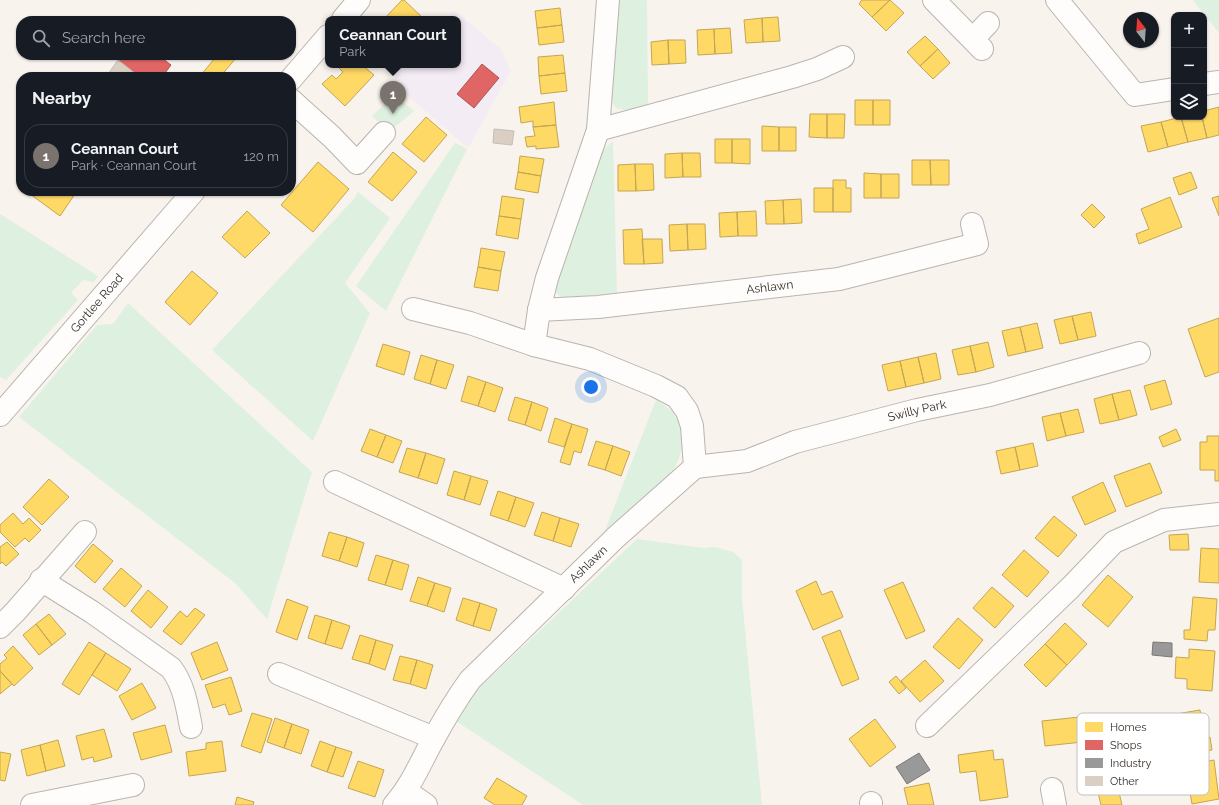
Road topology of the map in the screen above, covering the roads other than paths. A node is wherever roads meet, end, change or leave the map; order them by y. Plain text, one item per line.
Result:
1 (608, 0) edge
2 (934, 0) edge
3 (1057, 0) edge
4 (988, 22) dead end
5 (325, 39) edge
6 (843, 57) dead end
7 (296, 73) edge
8 (1219, 82) edge
9 (1207, 84) edge
10 (1171, 89) edge
11 (296, 105) edge
12 (598, 130) junction
13 (384, 133) dead end
14 (190, 196) edge
15 (972, 224) dead end
16 (413, 309) dead end
17 (539, 310) junction
18 (534, 345) junction
19 (1139, 353) dead end
20 (0, 415) edge
21 (695, 467) junction
22 (335, 482) dead end
23 (1219, 514) edge
24 (84, 532) dead end
25 (42, 580) junction
26 (564, 589) junction
27 (0, 627) edge
28 (279, 674) dead end
29 (927, 726) dead end
30 (191, 728) dead end
31 (434, 738) junction
32 (133, 786) dead end
33 (400, 798) edge
34 (32, 805) edge
35 (426, 805) edge

1 - 12 street
2 - 4 street
3 - 10 street
5 - 7 street
6 - 12 street
8 - 9 street
11 - 13 street
12 - 17 street
14 - 20 street, Gortlee Road
15 - 17 street, Ashlawn
16 - 18 street
17 - 18 street
18 - 21 street
19 - 21 street, Swilly Park
21 - 26 street, Ashlawn
22 - 26 street, Ashlawn
23 - 29 street
24 - 25 street
25 - 27 street
25 - 30 street
26 - 31 street, Ashlawn
28 - 31 street
31 - 33 street, Ashlawn
32 - 34 street
33 - 35 street, Ashlawn

